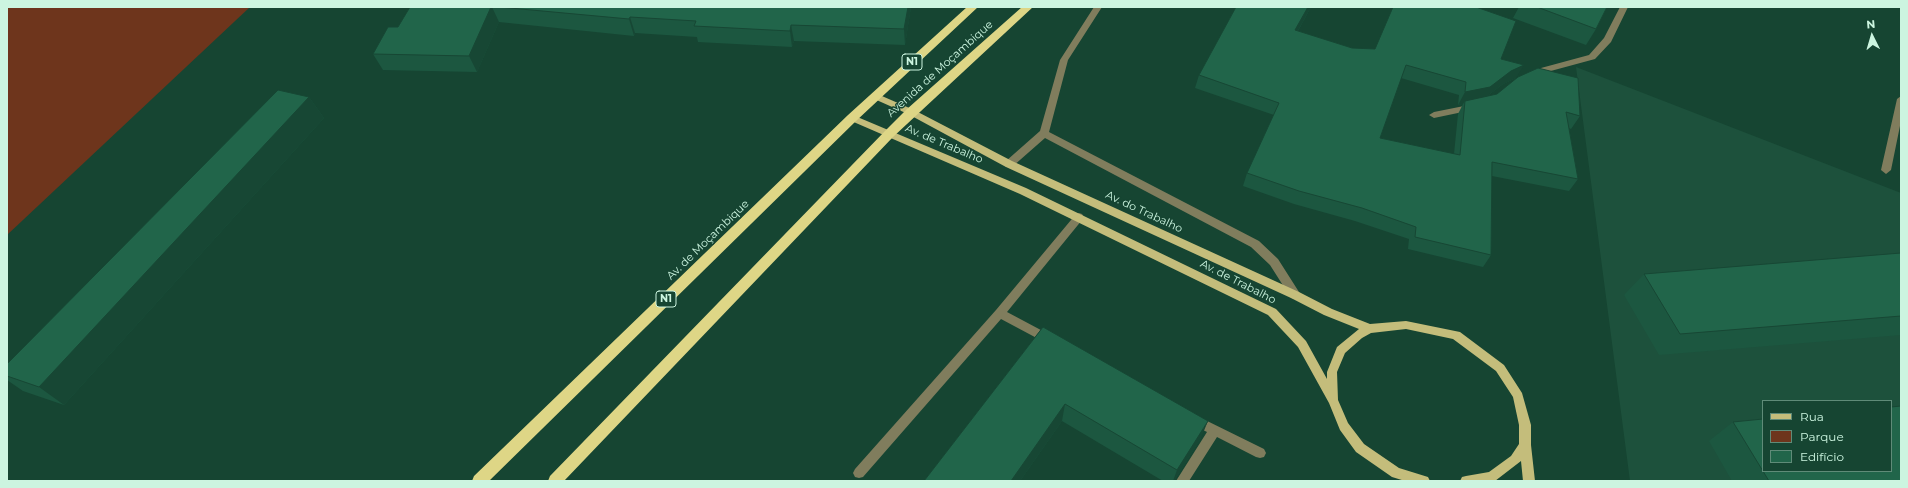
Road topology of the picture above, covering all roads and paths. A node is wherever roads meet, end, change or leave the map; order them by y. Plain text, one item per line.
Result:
1 (973, 7) edge
2 (1028, 7) edge
3 (1098, 7) edge
4 (1624, 7) edge
5 (1528, 77) edge
6 (876, 96) junction
7 (1901, 99) edge
8 (1486, 104) edge
9 (911, 112) junction
10 (1434, 115) dead end
11 (852, 118) junction
12 (1044, 133) junction
13 (889, 134) junction
14 (1009, 164) junction
15 (1886, 170) dead end
16 (1079, 217) junction
17 (1295, 295) junction
18 (1000, 313) junction
19 (1370, 328) junction
20 (1062, 347) edge
21 (1333, 401) junction
22 (1186, 416) edge
23 (1214, 431) junction
24 (1525, 445) junction
25 (1260, 453) dead end
26 (860, 473) dead end
27 (479, 481) edge
28 (555, 481) edge
29 (1182, 481) edge
30 (1424, 481) edge
31 (1466, 481) edge
32 (1529, 481) edge

1 - 6 highway, N1
2 - 9 highway, Avenida de Moçambique
3 - 12 street
4 - 5 street
6 - 9 main road, Av. do Trabalho
6 - 11 highway, N1
7 - 15 street
8 - 10 street
9 - 13 highway, Avenida de Moçambique
9 - 14 main road, Av. do Trabalho
11 - 13 main road, Av. de Trabalho
11 - 27 highway, Av. de Moçambique / N1
12 - 14 street
12 - 17 street
13 - 16 main road, Av. de Trabalho
13 - 28 highway
14 - 17 main road, Av. do Trabalho
16 - 18 street
16 - 21 main road, Av. de Trabalho
17 - 19 main road, Av. do Trabalho
18 - 20 street
18 - 26 street
19 - 21 main road
19 - 24 main road
21 - 30 main road
22 - 23 street
23 - 25 street
23 - 29 street
24 - 31 main road
24 - 32 main road

